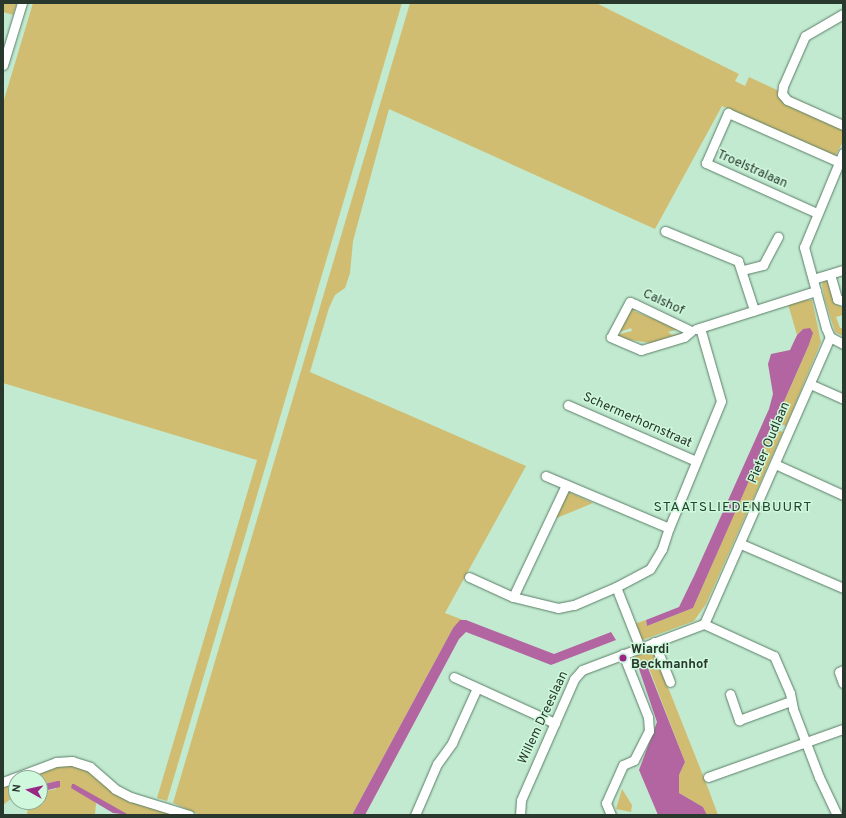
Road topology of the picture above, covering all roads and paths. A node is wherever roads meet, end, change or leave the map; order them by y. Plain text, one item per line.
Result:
1 (22, 3) edge
2 (843, 14) edge
3 (3, 65) edge
4 (843, 125) edge
5 (843, 154) edge
6 (839, 162) junction
7 (817, 213) junction
8 (665, 231) dead end
9 (778, 237) dead end
10 (743, 270) junction
11 (843, 270) edge
12 (830, 274) junction
13 (813, 279) junction
14 (816, 291) junction
15 (843, 302) edge
16 (754, 310) junction
17 (696, 329) junction
18 (830, 337) junction
19 (843, 344) edge
20 (810, 384) junction
21 (843, 399) edge
22 (568, 405) dead end
23 (696, 461) junction
24 (775, 464) junction
25 (546, 476) dead end
26 (566, 485) junction
27 (843, 496) edge
28 (669, 528) junction
29 (741, 544) junction
30 (469, 577) dead end
31 (616, 587) junction
32 (843, 588) edge
33 (513, 597) junction
34 (704, 624) junction
35 (654, 642) junction
36 (640, 648) junction
37 (623, 654) junction
38 (843, 670) edge
39 (454, 677) dead end
40 (670, 682) dead end
41 (843, 683) edge
42 (477, 688) junction
43 (730, 694) dead end
44 (791, 701) junction
45 (555, 724) junction
46 (843, 729) edge
47 (806, 740) junction
48 (708, 777) dead end
49 (3, 782) edge
50 (189, 815) edge
51 (414, 815) edge
52 (520, 815) edge
53 (611, 815) edge
54 (837, 815) edge

1 - 3 street
2 - 4 street
5 - 6 street
6 - 7 street
6 - 7 street, Troelstralaan
7 - 13 street
8 - 10 street
9 - 10 street
10 - 16 street
11 - 12 street
12 - 13 street
12 - 15 street
13 - 14 street
14 - 16 street, Calshof
14 - 18 street
16 - 17 street, Calshof
17 - 17 street, Calshof
17 - 23 street, Schermerhornstraat
18 - 19 street
18 - 20 street, Pieter Oudlaan
20 - 21 street
20 - 24 street, Pieter Oudlaan
22 - 23 street, Schermerhornstraat
23 - 28 street, Schermerhornstraat
24 - 27 street
24 - 29 street, Pieter Oudlaan
25 - 26 street
26 - 28 street
26 - 33 street
28 - 31 street
29 - 32 street
29 - 34 street, Pieter Oudlaan
30 - 33 street
31 - 33 street
31 - 36 street
34 - 35 street, Willem Dreeslaan
34 - 44 street
35 - 36 street, Willem Dreeslaan
35 - 40 street
36 - 37 street, Willem Dreeslaan
37 - 45 street, Willem Dreeslaan
37 - 53 street
38 - 41 street
39 - 42 street
42 - 45 street
42 - 51 street
43 - 44 street
44 - 47 street
45 - 52 street, Willem Dreeslaan
46 - 47 street
47 - 48 street
47 - 54 street
49 - 50 street

